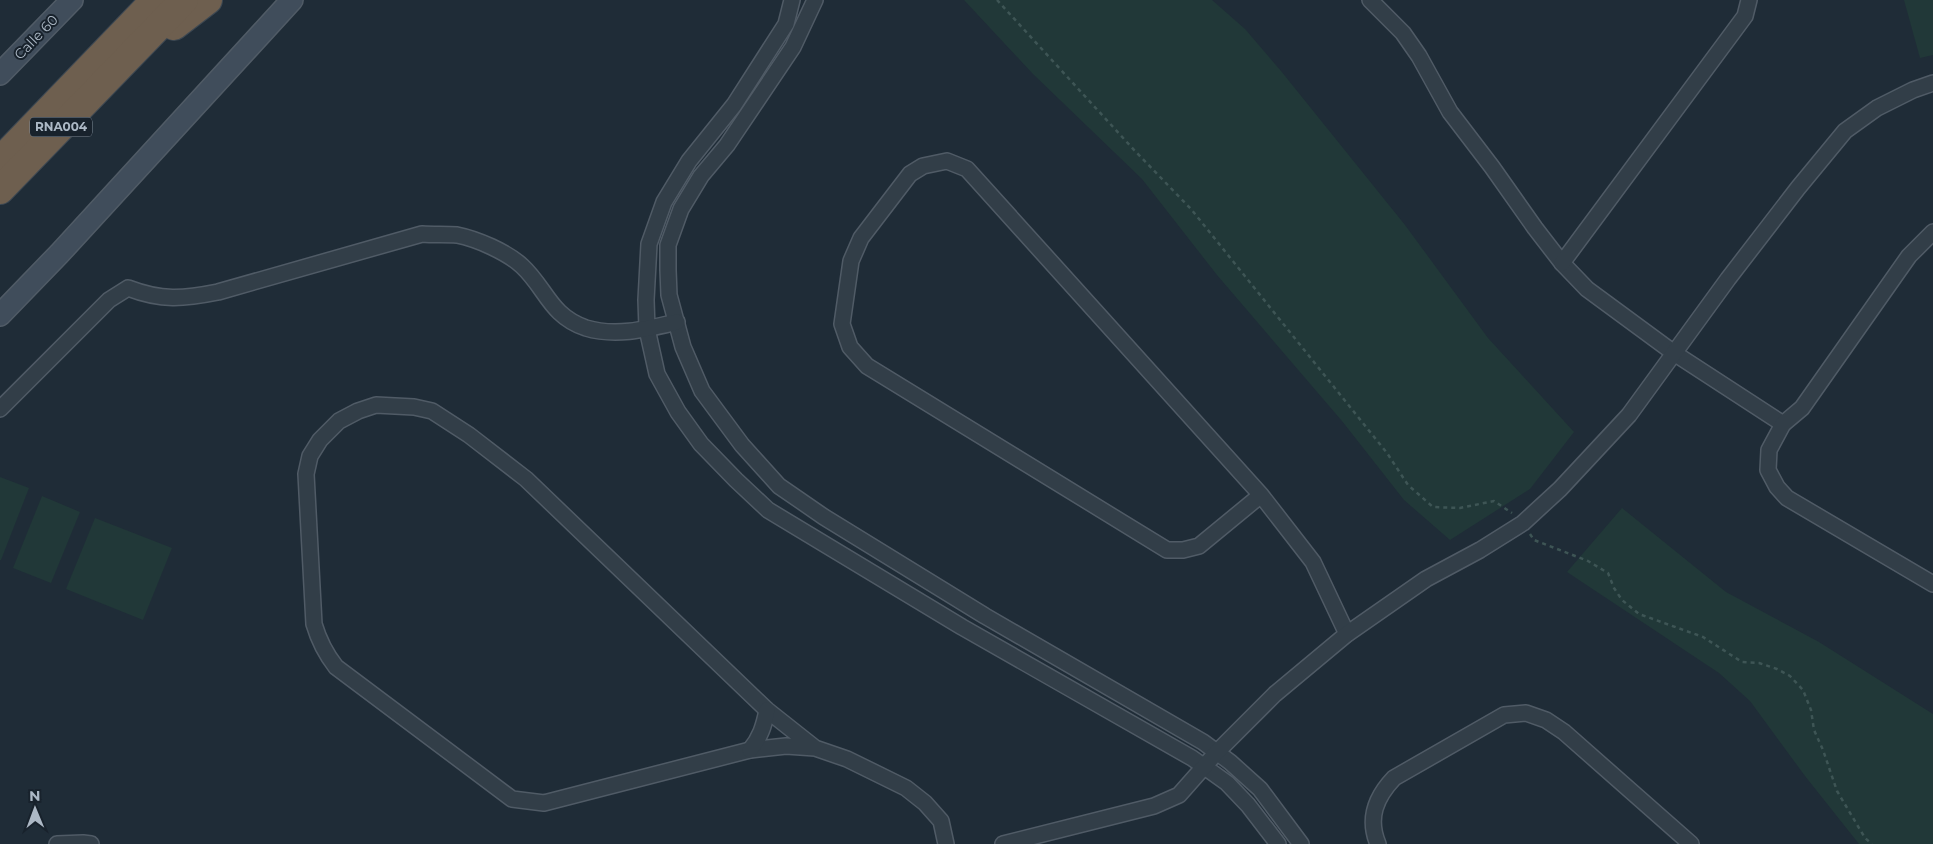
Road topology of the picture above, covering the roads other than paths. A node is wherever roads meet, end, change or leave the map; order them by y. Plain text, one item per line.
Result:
1 (72, 0) edge
2 (148, 0) edge
3 (155, 0) edge
4 (184, 0) edge
5 (208, 0) edge
6 (292, 0) edge
7 (792, 0) edge
8 (814, 0) edge
9 (1370, 0) edge
10 (1749, 0) edge
11 (121, 35) junction
12 (122, 64) junction
13 (0, 74) edge
14 (1933, 83) edge
15 (0, 161) edge
16 (0, 190) edge
17 (1933, 232) edge
18 (1562, 263) junction
19 (0, 315) edge
20 (676, 322) junction
21 (647, 329) junction
22 (1674, 353) junction
23 (0, 409) edge
24 (1782, 424) junction
25 (1261, 495) junction
26 (1933, 584) edge
27 (1347, 634) junction
28 (767, 710) junction
29 (814, 748) junction
30 (750, 750) junction
31 (1217, 752) junction
32 (1204, 767) junction
33 (57, 844) edge
34 (91, 844) edge
35 (946, 844) edge
36 (1004, 844) edge
37 (1278, 844) edge
38 (1301, 844) edge
39 (1378, 844) edge
40 (1691, 844) edge

1 - 13 street, Calle 60
2 - 11 highway
3 - 11 highway, RNA004
4 - 12 highway, RNA004
5 - 12 highway
6 - 19 street
7 - 21 street
8 - 20 street
9 - 18 street
10 - 18 street
11 - 15 highway, RNA004
12 - 16 highway, RNA004
14 - 22 street
17 - 24 street
18 - 22 street
20 - 21 street
20 - 31 street
21 - 23 street
21 - 32 street
22 - 24 street
22 - 27 street
24 - 26 street
25 - 25 street
25 - 27 street
27 - 31 street
28 - 29 street
28 - 30 street
28 - 30 street
29 - 30 street
29 - 35 street
31 - 32 street
31 - 38 street
32 - 36 street
32 - 37 street
33 - 34 street
39 - 40 street

